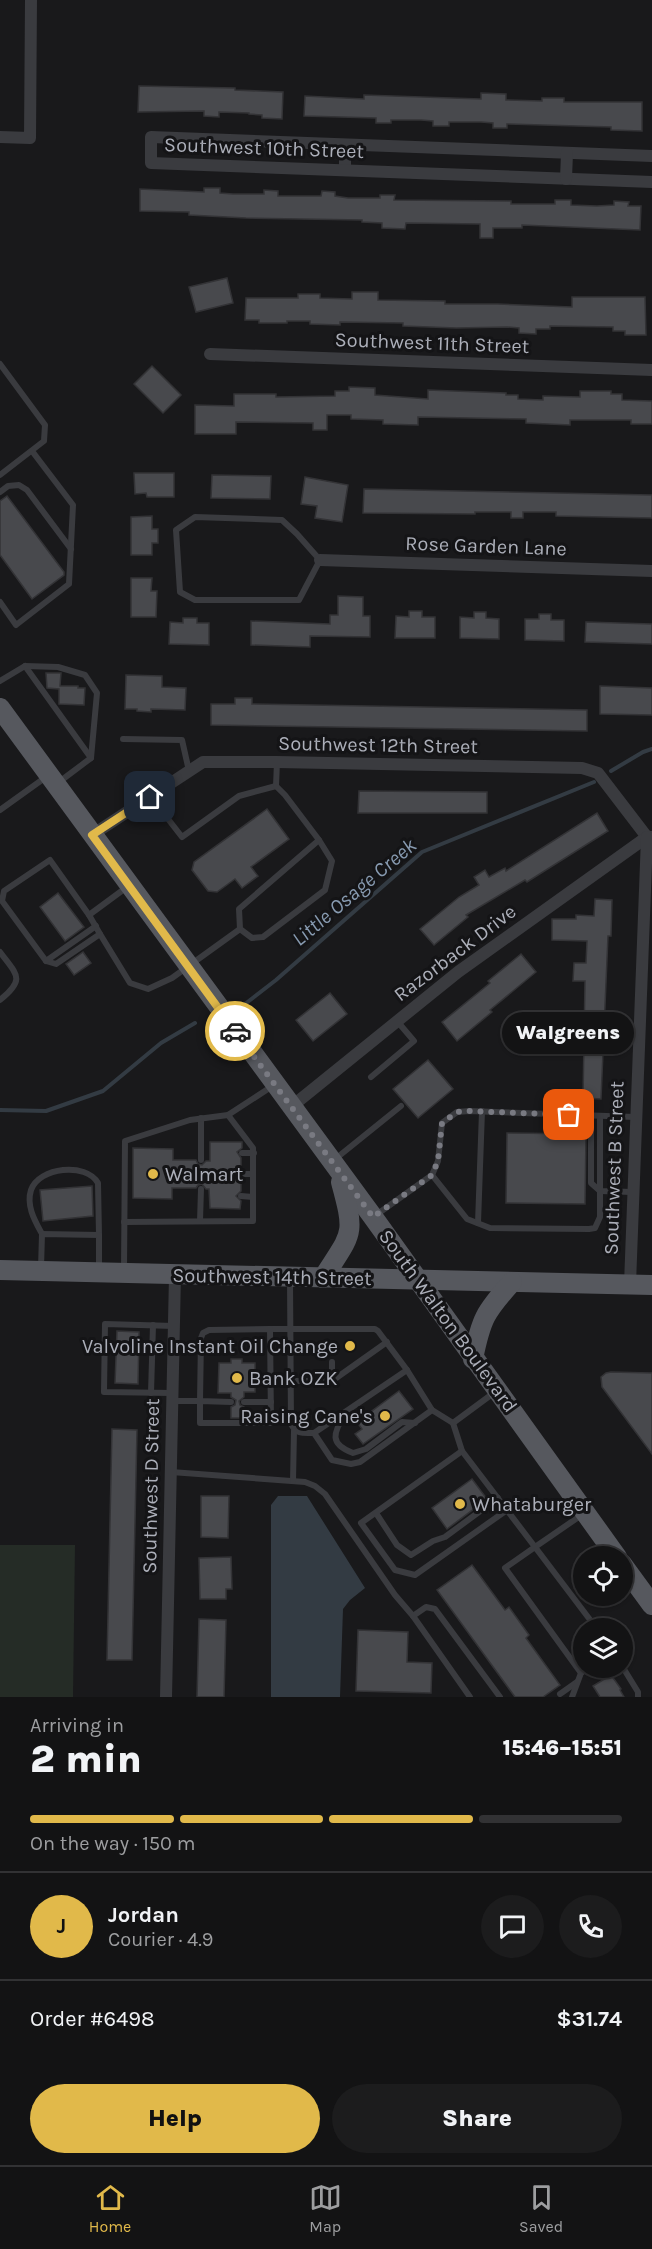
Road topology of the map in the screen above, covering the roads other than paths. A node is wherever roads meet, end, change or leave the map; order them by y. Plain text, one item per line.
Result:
1 (31, 0) edge
2 (0, 137) edge
3 (345, 144) junction
4 (567, 153) junction
5 (652, 156) edge
6 (345, 170) junction
7 (566, 179) junction
8 (652, 182) edge
9 (210, 354) dead end
10 (0, 363) edge
11 (652, 370) edge
12 (32, 451) junction
13 (0, 474) edge
14 (0, 492) edge
15 (71, 549) junction
16 (320, 560) junction
17 (652, 571) edge
18 (0, 602) edge
19 (25, 666) junction
20 (0, 681) edge
21 (0, 708) edge
22 (123, 739) dead end
23 (91, 758) junction
24 (277, 762) junction
25 (189, 772) junction
26 (52, 780) junction
27 (276, 786) junction
28 (150, 797) junction
29 (0, 810) edge
30 (92, 835) junction
31 (650, 837) edge
32 (319, 840) junction
33 (129, 885) junction
34 (89, 915) junction
35 (96, 926) junction
36 (240, 929) junction
37 (100, 934) junction
38 (0, 952) edge
39 (46, 961) junction
40 (188, 966) junction
41 (0, 1000) edge
42 (397, 1021) junction
43 (371, 1077) dead end
44 (274, 1084) junction
45 (402, 1106) dead end
46 (291, 1107) junction
47 (482, 1112) junction
48 (228, 1115) junction
49 (591, 1116) junction
50 (600, 1116) junction
51 (635, 1117) junction
52 (201, 1118) junction
53 (201, 1152) junction
54 (210, 1152) dead end
55 (242, 1153) dead end
56 (254, 1153) junction
57 (201, 1160) dead end
58 (334, 1167) junction
59 (241, 1174) dead end
60 (253, 1174) junction
61 (432, 1175) junction
62 (600, 1191) junction
63 (632, 1192) junction
64 (209, 1196) dead end
65 (241, 1196) dead end
66 (253, 1197) junction
67 (373, 1217) junction
68 (200, 1221) junction
69 (124, 1222) junction
70 (478, 1223) junction
71 (42, 1234) junction
72 (99, 1235) junction
73 (0, 1270) edge
74 (41, 1271) junction
75 (99, 1273) junction
76 (124, 1274) junction
77 (175, 1275) junction
78 (290, 1277) junction
79 (323, 1278) junction
80 (416, 1280) junction
81 (512, 1282) junction
82 (630, 1284) junction
83 (652, 1285) edge
84 (153, 1325) junction
85 (174, 1326) junction
86 (270, 1329) junction
87 (290, 1329) junction
88 (387, 1342) junction
89 (473, 1359) junction
90 (332, 1362) dead end
91 (407, 1370) junction
92 (291, 1381) junction
93 (332, 1381) junction
94 (498, 1390) junction
95 (150, 1393) junction
96 (172, 1397) junction
97 (200, 1401) junction
98 (231, 1402) dead end
99 (244, 1402) dead end
100 (271, 1402) junction
101 (432, 1410) junction
102 (346, 1411) junction
103 (415, 1423) junction
104 (453, 1423) junction
105 (294, 1431) junction
106 (314, 1433) junction
107 (462, 1451) junction
108 (171, 1472) junction
109 (293, 1481) junction
110 (498, 1498) junction
111 (507, 1510) junction
112 (585, 1512) junction
113 (376, 1513) junction
114 (609, 1546) edge
115 (536, 1547) junction
116 (633, 1579) edge
117 (652, 1605) edge
118 (413, 1616) junction
119 (589, 1618) edge
120 (573, 1662) edge
121 (579, 1678) edge
122 (629, 1678) edge
123 (578, 1681) junction
124 (560, 1694) dead end
125 (638, 1694) edge
126 (166, 1697) edge
127 (470, 1697) edge
128 (501, 1697) edge
129 (572, 1697) edge
130 (630, 1697) edge

1 - 2 street
3 - 4 street, Southwest 10th Street
3 - 6 street
3 - 6 street, Southwest 10th Street
4 - 5 street, Southwest 10th Street
4 - 7 street
6 - 7 street, Southwest 10th Street
7 - 8 street, Southwest 10th Street
9 - 11 street, Southwest 11th Street
10 - 12 lane
12 - 13 lane
12 - 15 lane
14 - 15 lane
15 - 18 lane
16 - 16 lane
16 - 17 street, Rose Garden Lane
19 - 20 lane
19 - 23 lane
19 - 23 lane
21 - 26 main road, South Walton Boulevard
22 - 25 lane
23 - 26 lane
24 - 25 street, Southwest 12th Street
24 - 27 lane
24 - 31 street, Southwest 12th Street
25 - 28 street, Southwest 12th Street
26 - 29 lane
26 - 30 main road, South Walton Boulevard
27 - 28 lane
27 - 32 lane
28 - 30 street, Southwest 12th Street
30 - 33 main road, South Walton Boulevard
31 - 42 street, Razorback Drive
31 - 51 street, Southwest B Street
32 - 36 lane
32 - 36 lane
33 - 34 lane
33 - 40 main road, South Walton Boulevard
34 - 35 lane
34 - 39 lane
35 - 37 lane
35 - 39 lane
36 - 40 lane
37 - 39 lane
37 - 40 lane
38 - 41 lane
40 - 44 main road, South Walton Boulevard
42 - 43 lane
42 - 46 street, Razorback Drive
44 - 46 main road, South Walton Boulevard
44 - 48 lane
45 - 58 lane
46 - 58 main road, South Walton Boulevard
47 - 49 lane
47 - 61 lane
47 - 70 lane
48 - 52 lane
48 - 56 lane
49 - 50 lane
49 - 62 lane
50 - 51 lane
50 - 62 lane
51 - 63 street, Southwest B Street
52 - 53 lane
52 - 69 lane
53 - 54 lane
53 - 57 lane
55 - 56 lane
56 - 60 lane
58 - 67 main road, South Walton Boulevard
58 - 79 main road
59 - 60 lane
60 - 66 lane
61 - 67 lane
61 - 70 lane
62 - 63 lane
62 - 70 lane
63 - 82 street, Southwest B Street
64 - 68 lane
65 - 66 lane
66 - 68 lane
67 - 80 main road, South Walton Boulevard
68 - 69 lane
69 - 76 lane
71 - 72 lane
71 - 72 lane
71 - 74 lane
72 - 75 lane
73 - 74 main road, Southwest 14th Street
74 - 75 main road, Southwest 14th Street
75 - 76 main road, Southwest 14th Street
76 - 77 main road, Southwest 14th Street
77 - 78 main road, Southwest 14th Street
77 - 85 street, Southwest D Street
78 - 79 main road, Southwest 14th Street
78 - 87 lane
79 - 80 main road, Southwest 14th Street
80 - 81 main road, Southwest 14th Street
80 - 89 main road, South Walton Boulevard
81 - 82 main road, Southwest 14th Street
81 - 89 main road
82 - 83 main road, Southwest 14th Street
84 - 85 lane
84 - 95 lane
84 - 95 lane
85 - 96 street, Southwest D Street
86 - 87 lane
86 - 97 lane
86 - 100 lane
87 - 88 lane
87 - 92 lane
88 - 91 lane
88 - 93 lane
89 - 94 main road, South Walton Boulevard
90 - 93 lane
91 - 101 lane
91 - 102 lane
92 - 93 lane
92 - 105 lane
94 - 104 lane
94 - 112 main road, South Walton Boulevard
95 - 96 lane
96 - 97 lane
96 - 108 street, Southwest D Street
97 - 98 lane
97 - 100 lane
99 - 100 lane
101 - 103 lane
101 - 104 lane
102 - 103 lane
102 - 106 lane
103 - 106 lane
104 - 107 lane
105 - 106 lane
105 - 109 lane
107 - 110 lane
107 - 113 lane
108 - 109 lane
108 - 126 street, Southwest D Street
109 - 118 lane
110 - 111 lane
110 - 113 lane
111 - 113 lane
111 - 115 lane
112 - 114 main road, South Walton Boulevard
112 - 115 lane
115 - 119 lane
115 - 120 lane
116 - 117 main road
118 - 127 lane
118 - 128 lane
121 - 123 lane
122 - 125 lane
123 - 124 lane
123 - 129 lane
125 - 130 lane

